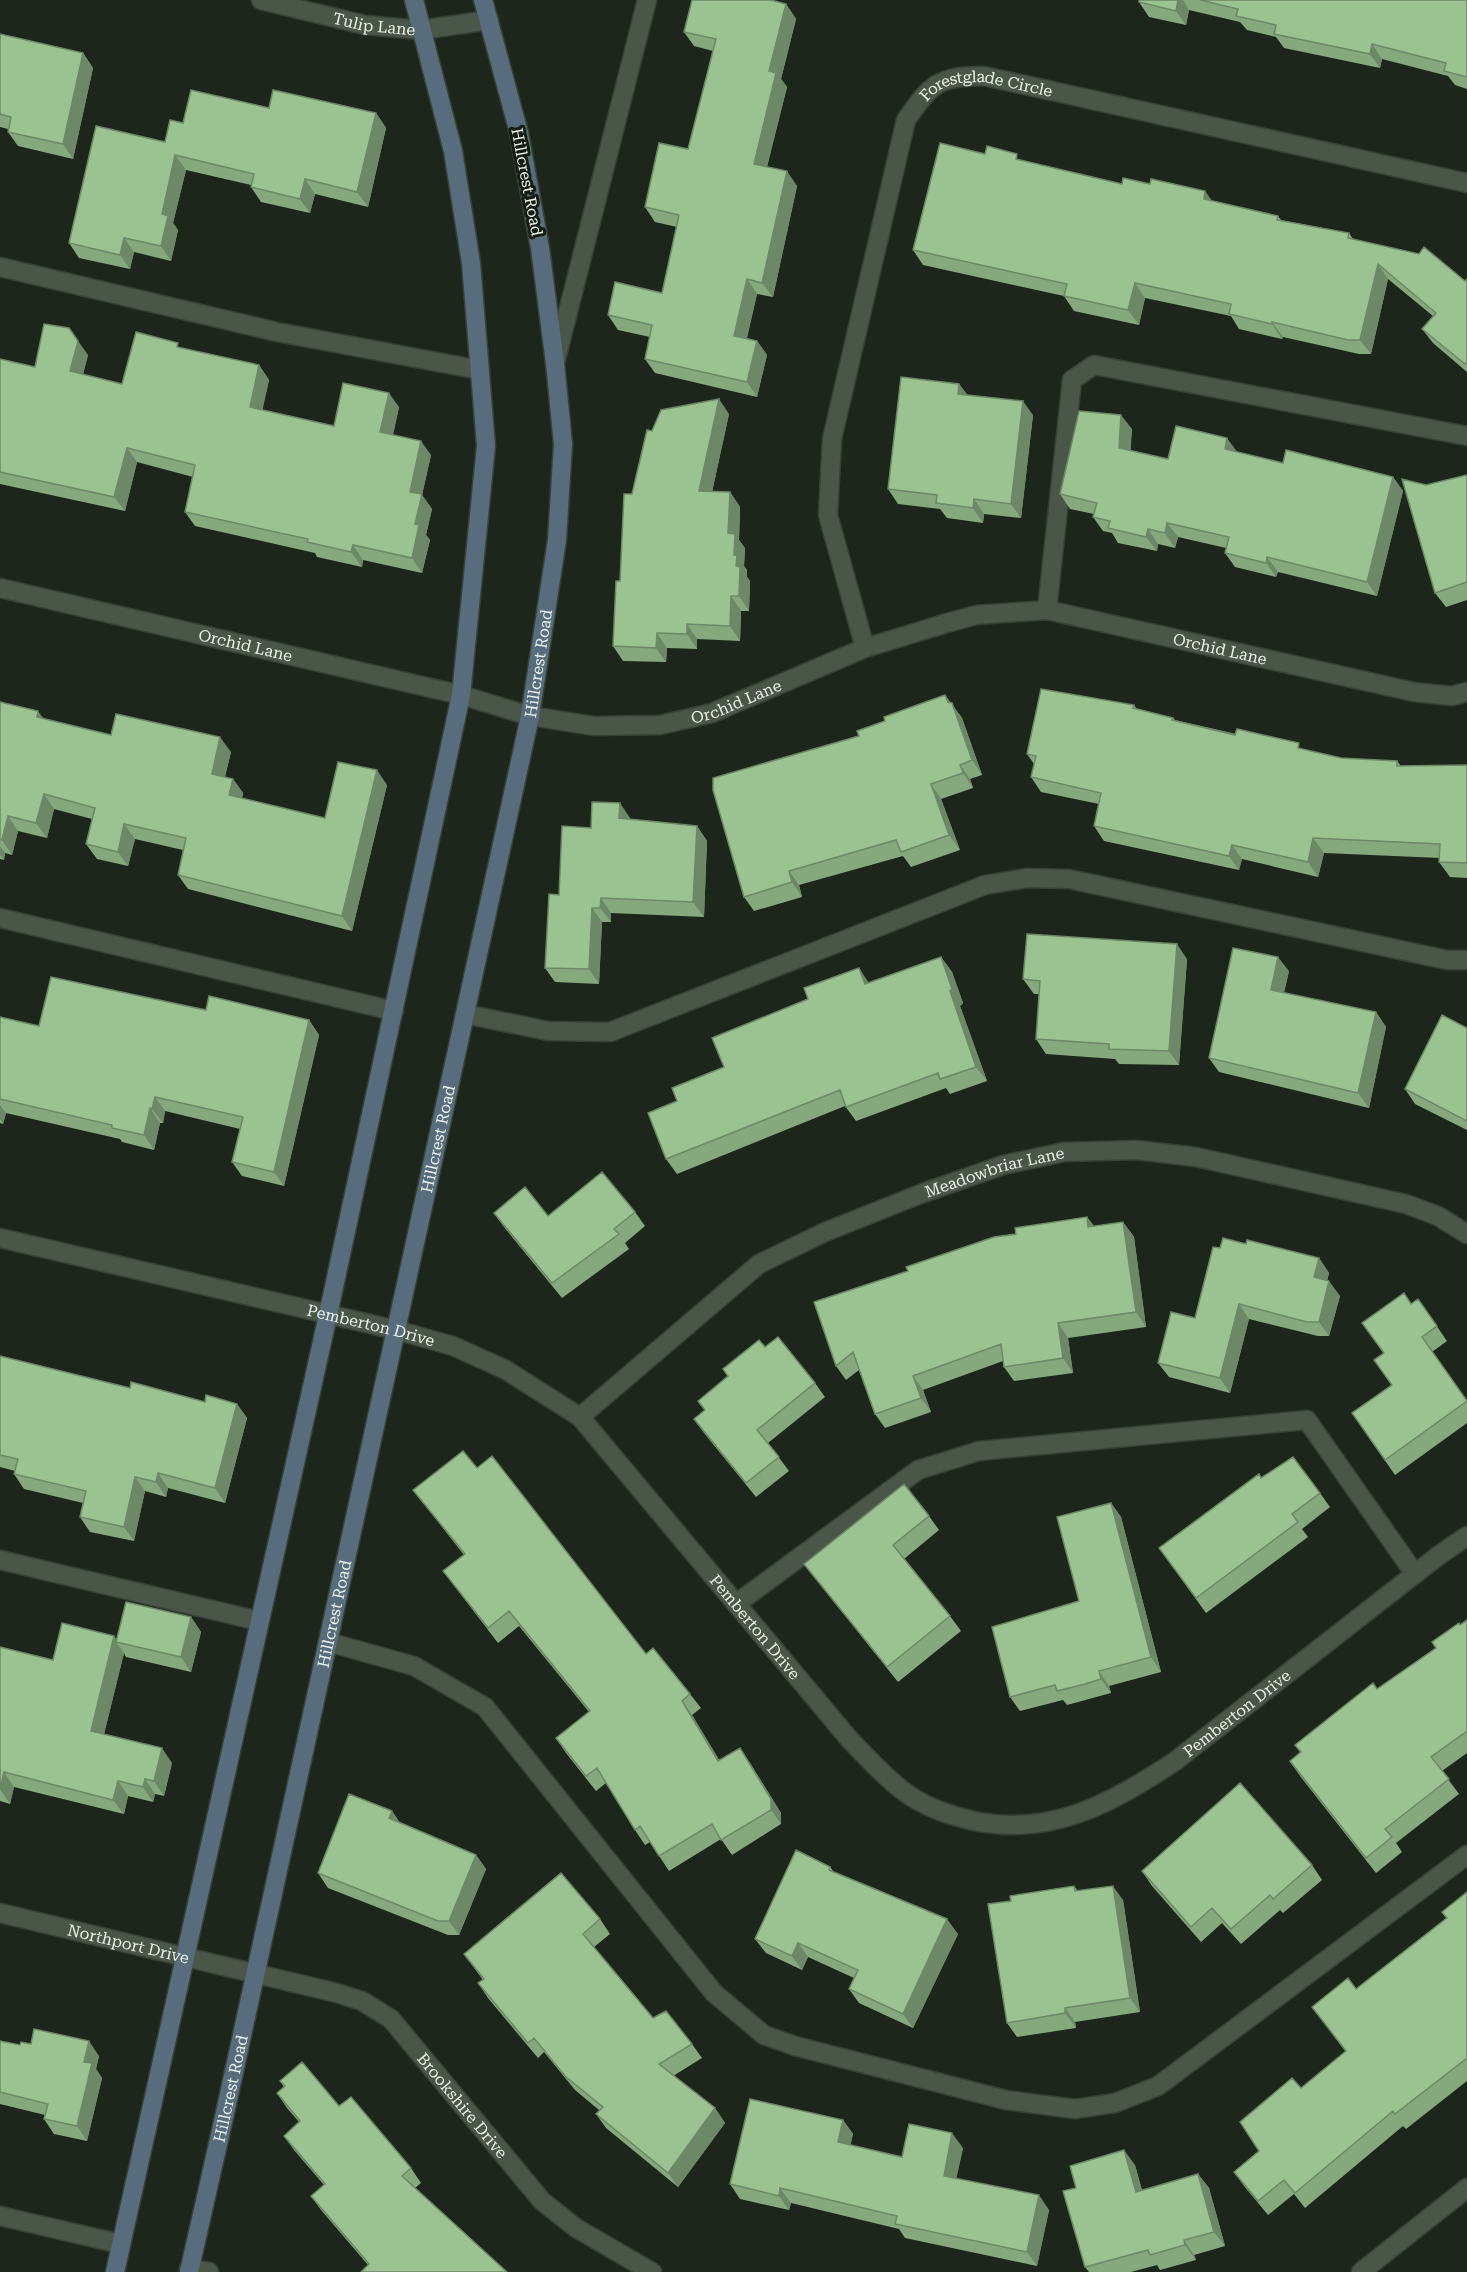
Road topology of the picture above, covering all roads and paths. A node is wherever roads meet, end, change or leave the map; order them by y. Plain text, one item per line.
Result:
1 (261, 0) edge
2 (414, 0) edge
3 (483, 0) edge
4 (647, 0) edge
5 (489, 20) junction
6 (421, 30) junction
7 (1467, 183) edge
8 (0, 267) edge
9 (555, 363) junction
10 (480, 370) junction
11 (1467, 436) edge
12 (0, 588) edge
13 (1047, 610) junction
14 (865, 648) junction
15 (1467, 692) edge
16 (461, 695) junction
17 (530, 716) junction
18 (0, 918) edge
19 (1467, 960) edge
20 (394, 1011) junction
21 (465, 1014) junction
22 (1467, 1234) edge
23 (0, 1238) edge
24 (328, 1315) junction
25 (396, 1330) junction
26 (580, 1417) junction
27 (1467, 1536) edge
28 (0, 1560) edge
29 (1415, 1574) junction
30 (736, 1604) junction
31 (259, 1621) junction
32 (328, 1642) junction
33 (1467, 1855) edge
34 (0, 1913) edge
35 (184, 1958) junction
36 (255, 1974) junction
37 (1467, 2188) edge
38 (0, 2216) edge
39 (121, 2244) junction
40 (189, 2270) edge
41 (115, 2272) edge
42 (209, 2272) edge
43 (652, 2272) edge
44 (1361, 2272) edge

1 - 6 street, Tulip Lane
2 - 6 main road
3 - 5 main road, Hillcrest Road
4 - 9 street
5 - 6 street, Tulip Lane
5 - 9 main road, Hillcrest Road
6 - 10 main road
7 - 14 street, Forestglade Circle
8 - 10 street
9 - 17 main road, Hillcrest Road
10 - 16 main road
11 - 13 street
12 - 16 street, Orchid Lane
13 - 14 street, Orchid Lane
13 - 15 street, Orchid Lane
14 - 17 street, Orchid Lane
16 - 17 street, Orchid Lane
16 - 20 main road
17 - 21 main road, Hillcrest Road
18 - 20 street
19 - 21 street
20 - 24 main road
21 - 25 main road, Hillcrest Road
22 - 26 street, Meadowbriar Lane
23 - 24 street, Pemberton Drive
24 - 25 street, Pemberton Drive
24 - 31 main road
25 - 26 street, Pemberton Drive
25 - 32 main road, Hillcrest Road
26 - 30 street, Pemberton Drive
27 - 29 street, Pemberton Drive
28 - 31 street
29 - 30 street
29 - 30 street, Pemberton Drive
31 - 35 main road
32 - 33 street
32 - 36 main road, Hillcrest Road
34 - 35 street, Northport Drive
35 - 36 street, Northport Drive
35 - 39 main road
36 - 40 main road, Hillcrest Road
36 - 43 street, Brookshire Drive
37 - 44 street
38 - 39 street
39 - 41 main road
40 - 42 street

